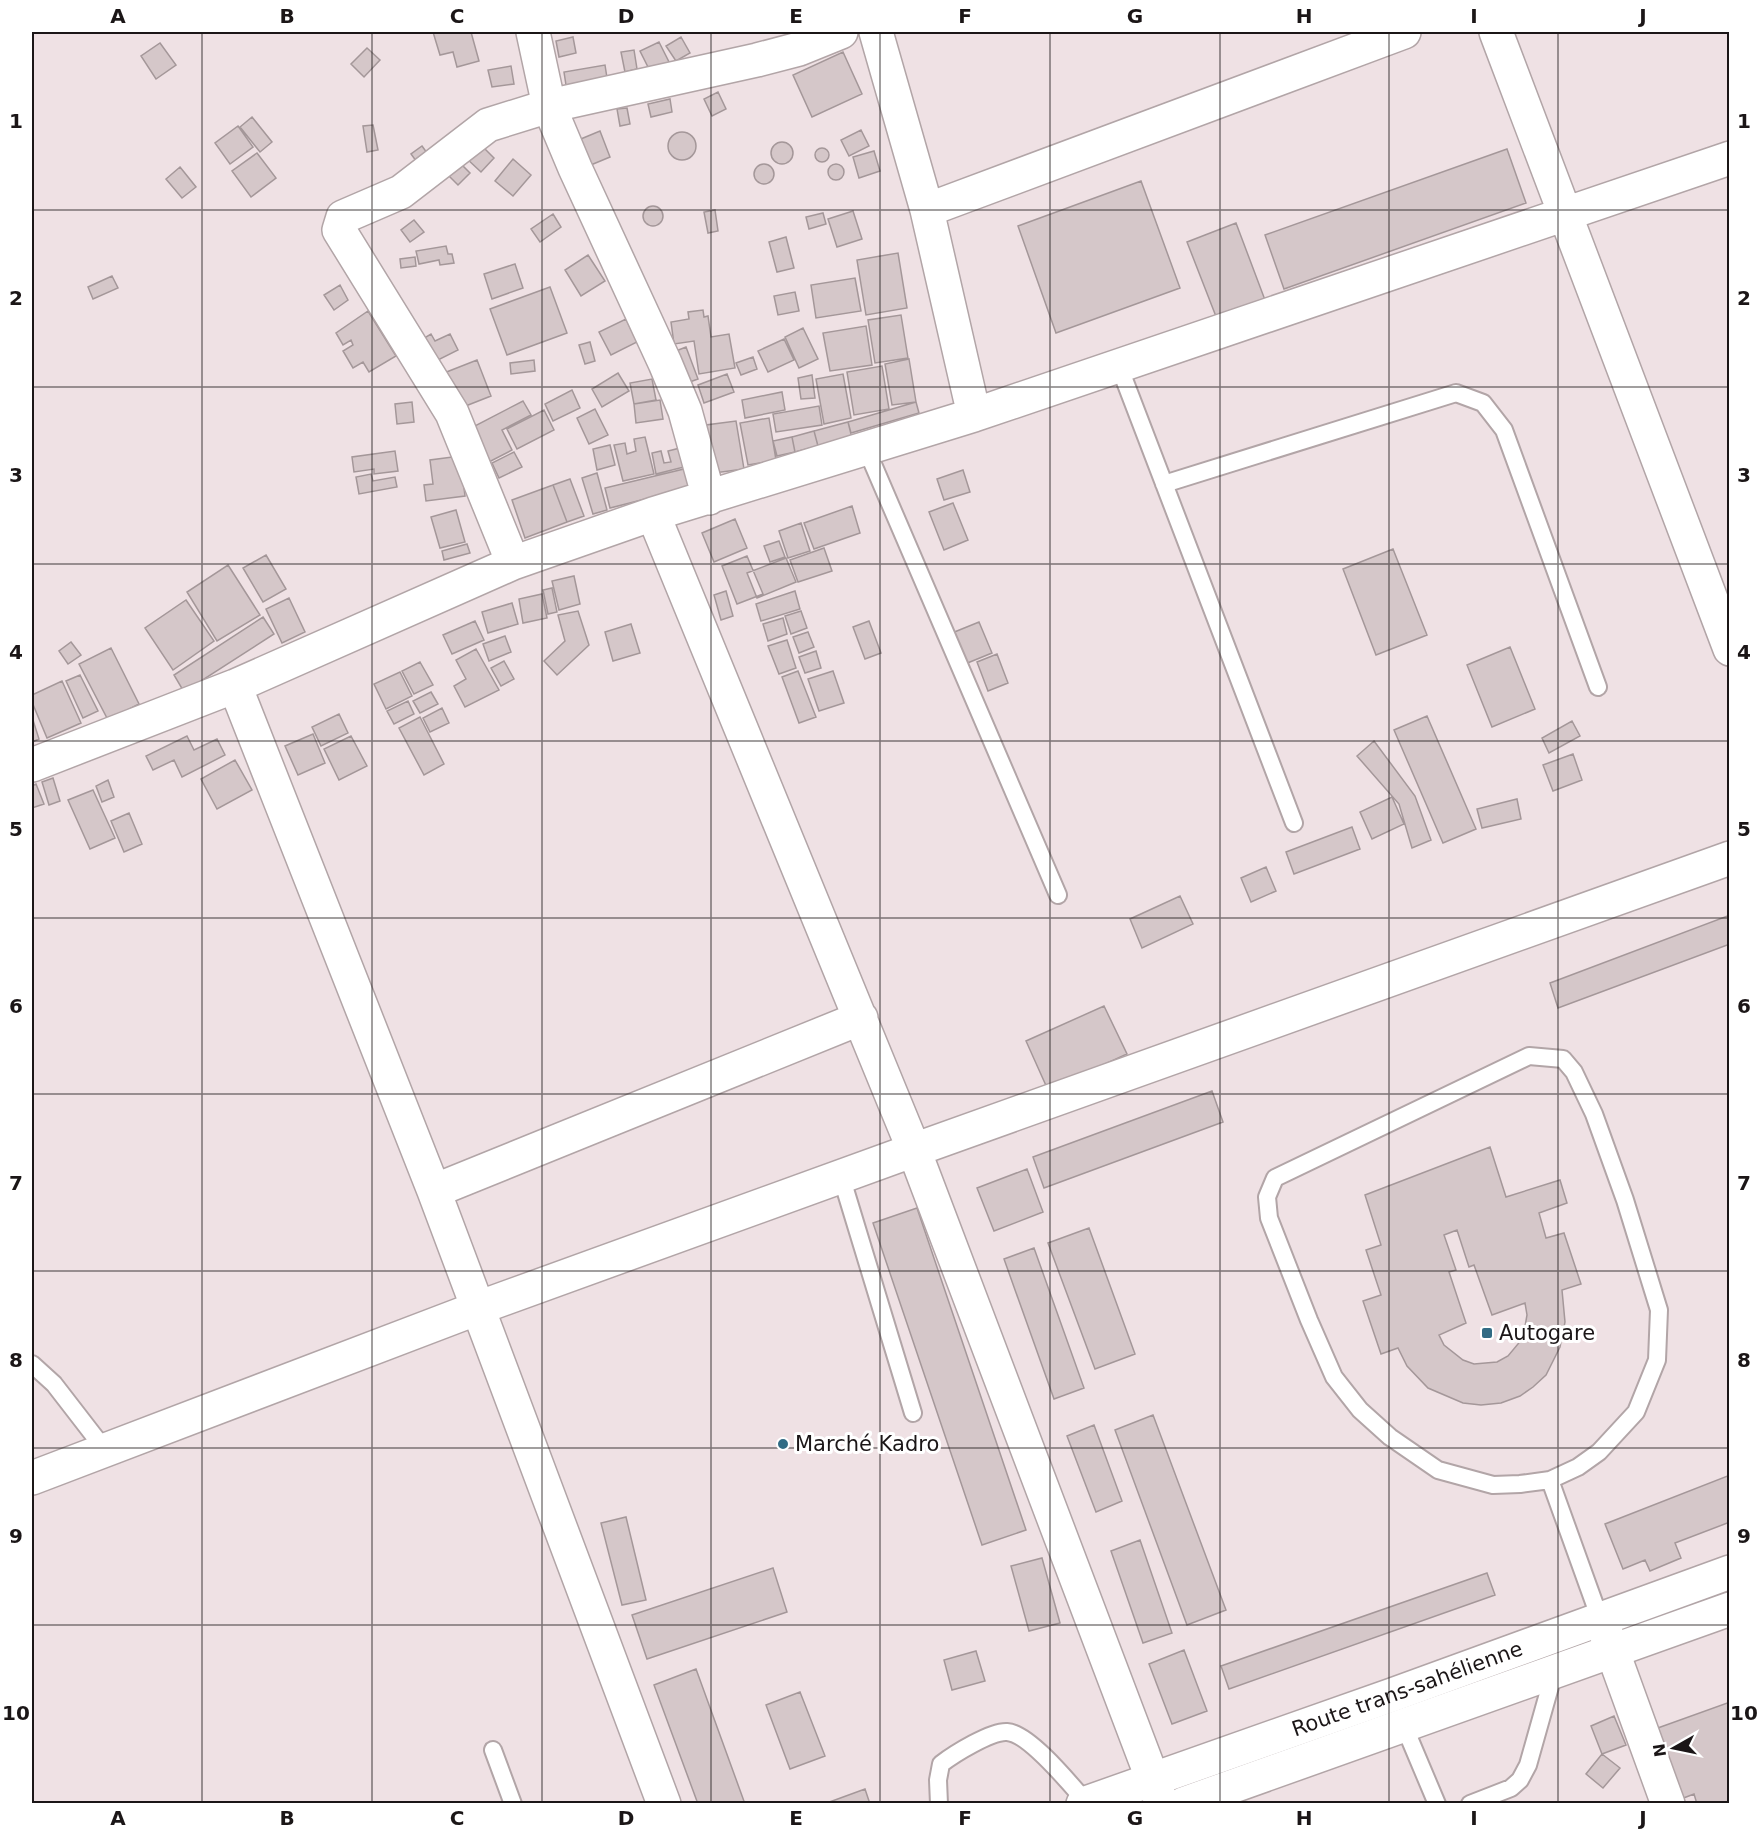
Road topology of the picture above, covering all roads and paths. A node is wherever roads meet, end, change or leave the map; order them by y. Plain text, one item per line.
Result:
1 (532, 32) edge
2 (841, 32) edge
3 (876, 32) edge
4 (1404, 32) edge
5 (1496, 32) edge
6 (549, 106) junction
7 (1730, 158) edge
8 (927, 210) junction
9 (1565, 213) junction
10 (1119, 366) junction
11 (974, 415) junction
12 (866, 448) junction
13 (1164, 484) junction
14 (709, 498) junction
15 (653, 514) junction
16 (513, 563) junction
17 (1730, 650) edge
18 (235, 686) junction
19 (1598, 687) dead end
20 (32, 765) edge
21 (1294, 823) dead end
22 (1730, 858) edge
23 (1058, 895) dead end
24 (861, 1018) junction
25 (914, 1150) junction
26 (841, 1176) junction
27 (434, 1191) junction
28 (478, 1308) junction
29 (32, 1364) edge
30 (913, 1413) dead end
31 (105, 1450) junction
32 (32, 1478) edge
33 (1550, 1479) junction
34 (1730, 1572) edge
35 (1730, 1609) edge
36 (1600, 1619) junction
37 (1551, 1636) junction
38 (1612, 1651) junction
39 (1555, 1670) junction
40 (1392, 1695) junction
41 (1403, 1725) junction
42 (493, 1750) dead end
43 (1157, 1791) edge
44 (513, 1803) edge
45 (664, 1803) edge
46 (939, 1803) edge
47 (1085, 1803) edge
48 (1183, 1803) edge
49 (1437, 1803) edge
50 (1470, 1803) edge
51 (1668, 1803) edge

1 - 6 main road
2 - 6 main road
3 - 8 main road
4 - 8 main road
5 - 9 main road
6 - 14 main road
6 - 16 main road
7 - 9 main road
8 - 11 main road
9 - 10 main road
9 - 17 main road
10 - 11 main road
10 - 13 lane
11 - 12 main road
12 - 14 main road
12 - 23 lane
13 - 19 lane
13 - 21 lane
14 - 15 main road
15 - 16 main road
15 - 24 main road
16 - 18 main road
18 - 20 main road
18 - 27 main road
22 - 25 main road
24 - 25 main road
24 - 27 main road
25 - 26 main road
25 - 43 main road
26 - 28 main road
26 - 30 lane
27 - 28 main road
28 - 31 main road
28 - 45 main road
29 - 31 lane
31 - 32 main road
33 - 33 lane
33 - 36 lane
34 - 36 main road, Route trans-sahélienne
35 - 38 main road, Route trans-sahélienne
36 - 37 main road, Route trans-sahélienne
36 - 38 main road
37 - 39 lane
37 - 40 main road, Route trans-sahélienne
38 - 39 main road, Route trans-sahélienne
38 - 51 main road
39 - 41 main road, Route trans-sahélienne
39 - 50 lane
40 - 41 lane
40 - 43 main road, Route trans-sahélienne
41 - 48 main road, Route trans-sahélienne
41 - 49 lane
42 - 44 lane
43 - 47 main road, Route trans-sahélienne
46 - 47 lane

